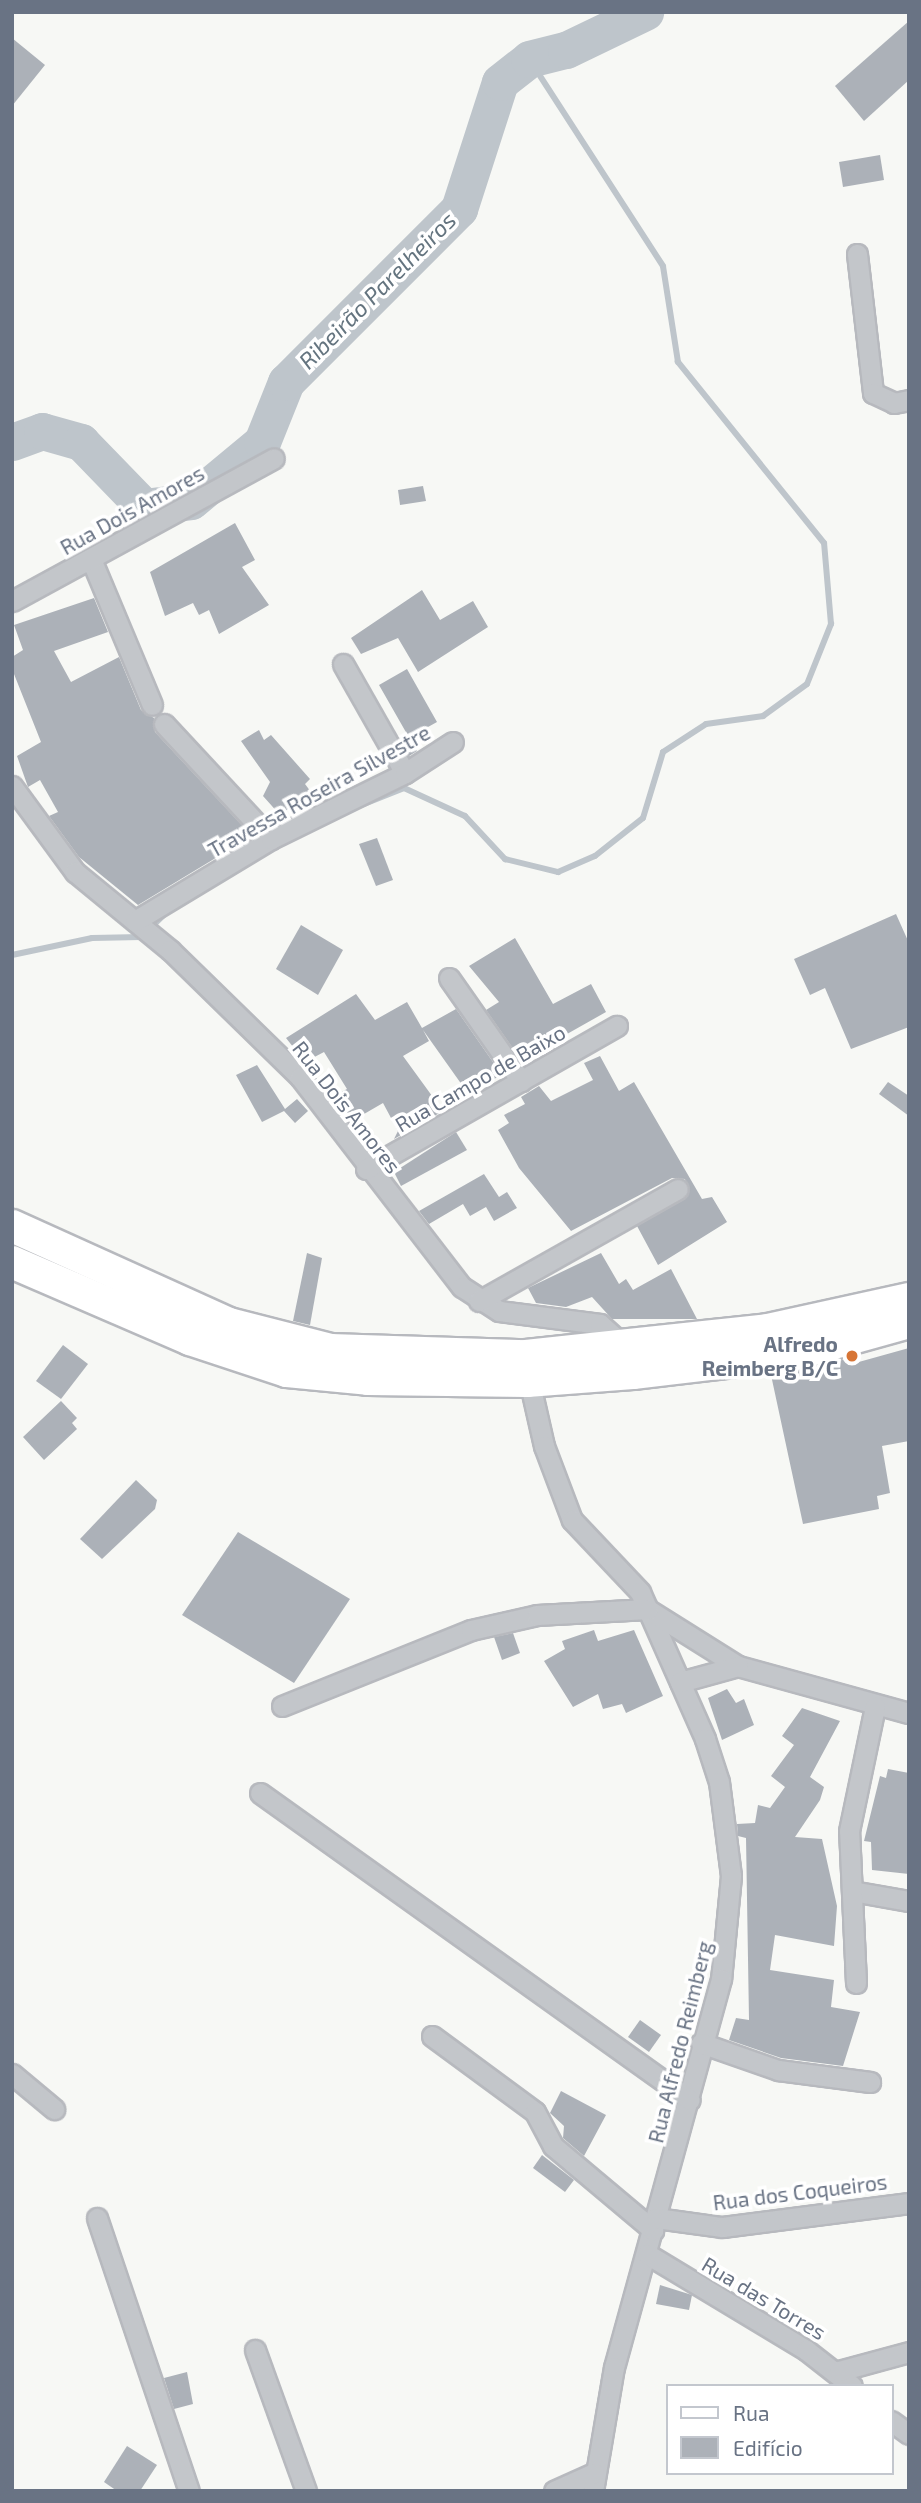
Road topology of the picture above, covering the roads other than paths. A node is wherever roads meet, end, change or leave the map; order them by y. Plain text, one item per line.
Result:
1 (857, 254) dead end
2 (909, 400) edge
3 (274, 458) dead end
4 (91, 559) junction
5 (12, 601) edge
6 (343, 664) dead end
7 (152, 705) dead end
8 (164, 724) dead end
9 (453, 742) dead end
10 (405, 773) junction
11 (12, 786) edge
12 (271, 839) junction
13 (135, 921) junction
14 (449, 978) dead end
15 (617, 1026) dead end
16 (521, 1081) junction
17 (366, 1169) junction
18 (678, 1189) dead end
19 (12, 1226) edge
20 (12, 1262) edge
21 (909, 1299) edge
22 (479, 1301) junction
23 (909, 1322) edge
24 (630, 1359) junction
25 (527, 1368) junction
26 (648, 1609) junction
27 (738, 1666) junction
28 (680, 1682) junction
29 (282, 1706) dead end
30 (874, 1707) junction
31 (909, 1713) edge
32 (260, 1793) dead end
33 (852, 1891) junction
34 (909, 1901) edge
35 (856, 1983) dead end
36 (432, 2036) dead end
37 (701, 2043) junction
38 (12, 2074) edge
39 (870, 2082) dead end
40 (690, 2100) junction
41 (54, 2109) dead end
42 (909, 2203) edge
43 (97, 2218) dead end
44 (654, 2224) junction
45 (647, 2254) junction
46 (255, 2350) dead end
47 (909, 2353) edge
48 (846, 2378) edge
49 (893, 2422) edge
50 (909, 2434) edge
51 (594, 2482) edge
52 (189, 2491) edge
53 (306, 2491) edge
54 (554, 2491) edge

1 - 2 street
3 - 4 street, Rua Dois Amores
4 - 5 street, Rua Dois Amores
4 - 7 street
6 - 10 street
8 - 12 street
9 - 10 street, Travessa Roseira Silvestre
10 - 12 street, Travessa Roseira Silvestre
11 - 13 street, Rua Dois Amores
12 - 13 street, Travessa Roseira Silvestre
13 - 17 street, Rua Dois Amores
14 - 16 street
15 - 16 street, Rua Campo de Baixo
16 - 17 street, Rua Campo de Baixo
17 - 22 street, Rua Dois Amores
18 - 22 street
19 - 25 main road
20 - 25 main road
21 - 24 main road
22 - 24 street, Rua Dois Amores
23 - 24 main road
24 - 25 main road
25 - 26 street, Rua Alfredo Reimberg
26 - 27 street
26 - 28 street, Rua Alfredo Reimberg
26 - 29 street
27 - 28 street
27 - 30 street
28 - 37 street, Rua Alfredo Reimberg
30 - 31 street
30 - 33 street
32 - 40 street
33 - 34 street
33 - 35 street
36 - 44 street
37 - 39 street
37 - 40 street, Rua Alfredo Reimberg
38 - 41 street
40 - 44 street, Rua Alfredo Reimberg
42 - 44 street, Rua dos Coqueiros
43 - 52 street
44 - 45 street, Rua Alfredo Reimberg
45 - 48 street, Rua das Torres
45 - 51 street, Rua Alfredo Reimberg
46 - 53 street
47 - 48 street
49 - 50 street
51 - 54 street

